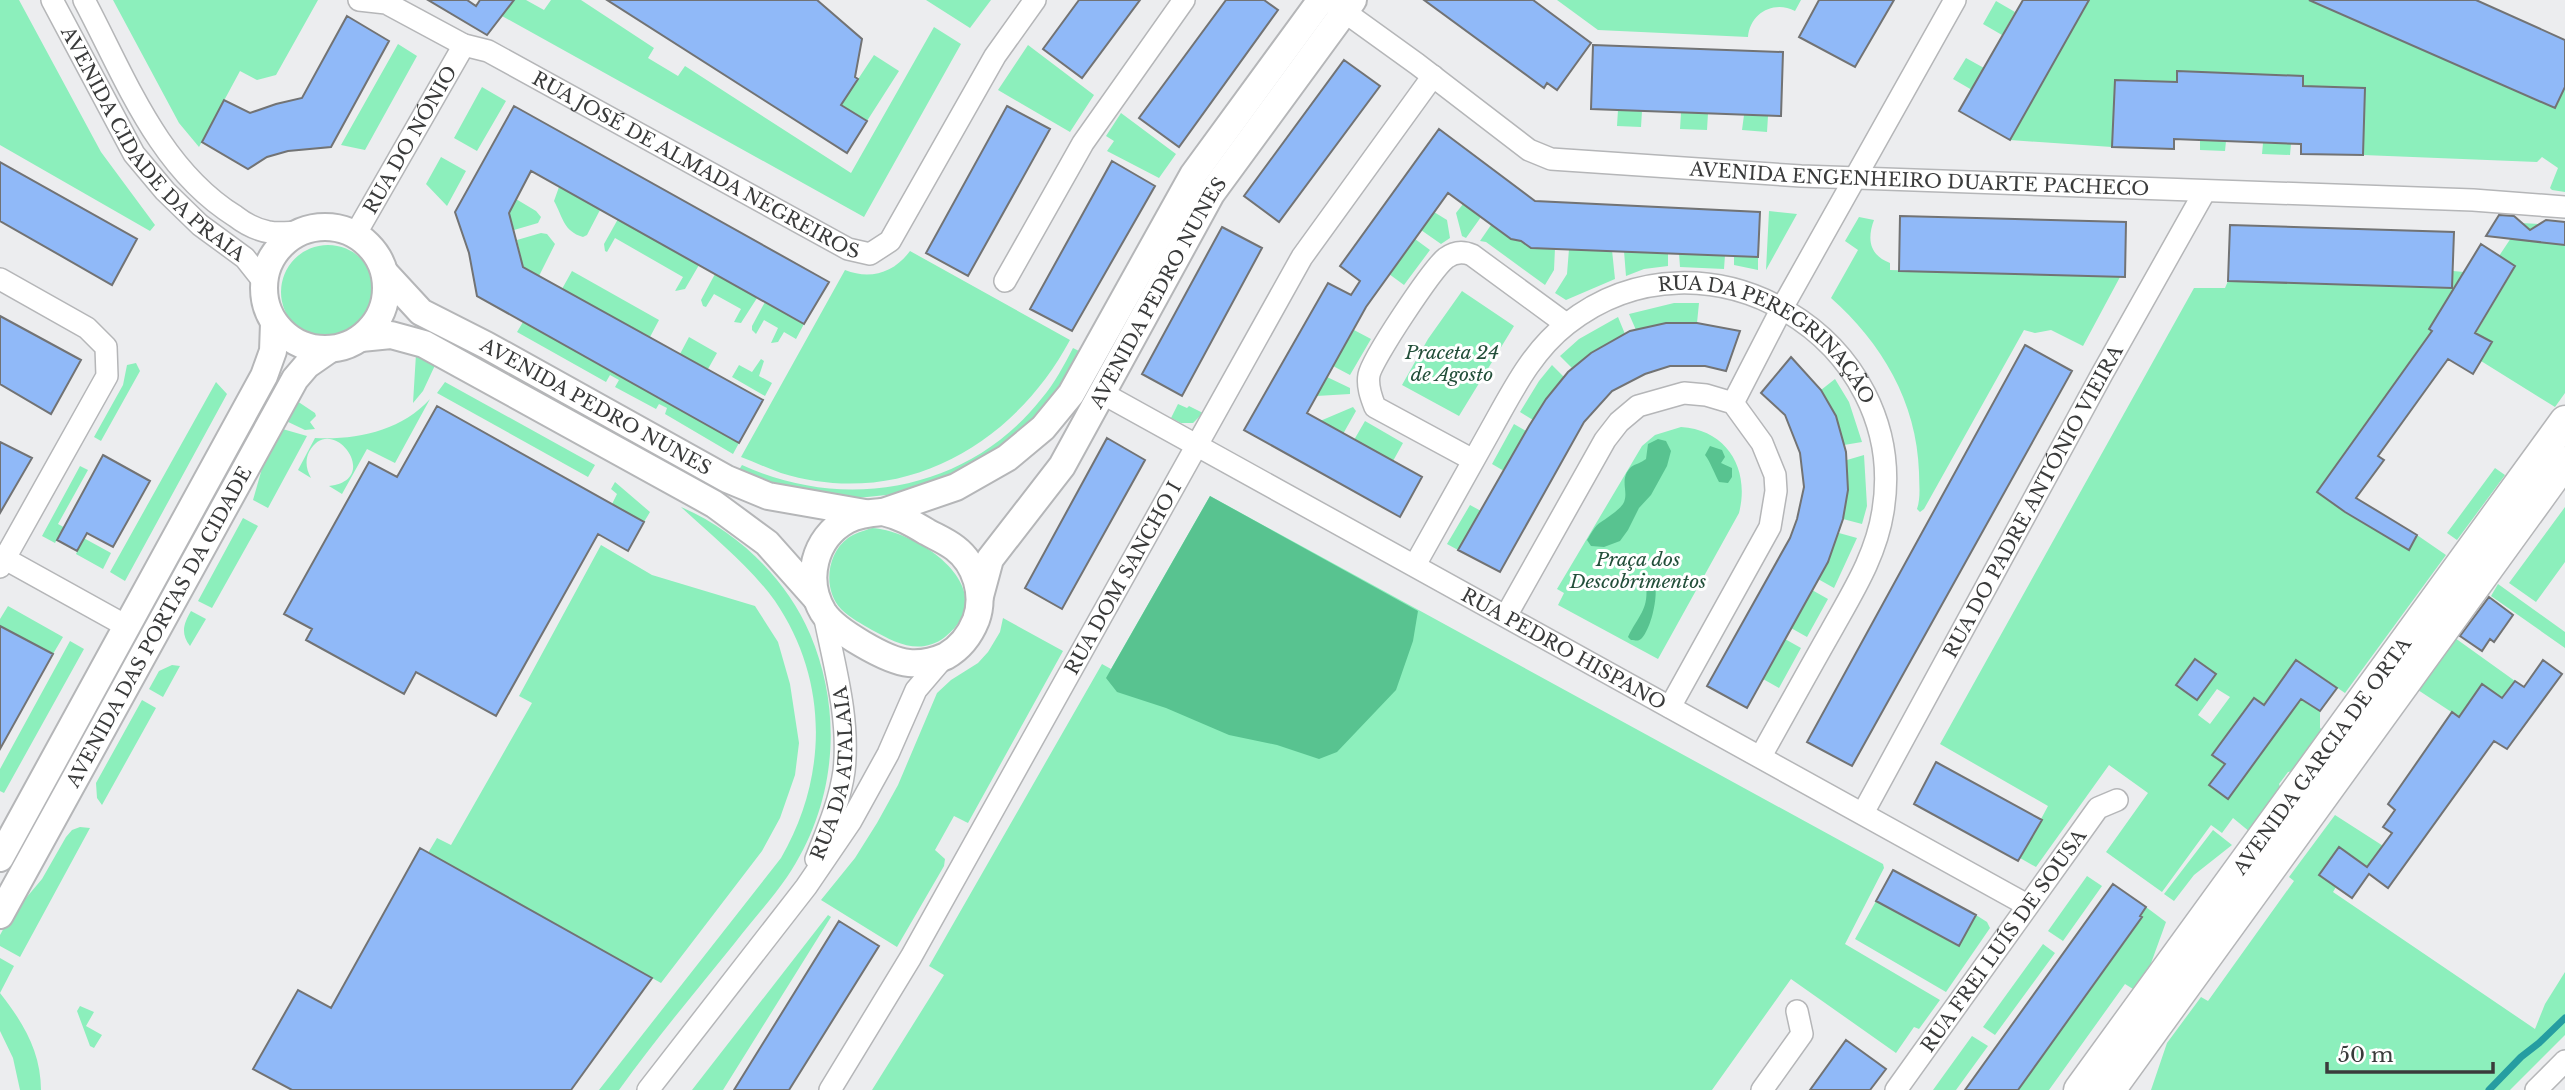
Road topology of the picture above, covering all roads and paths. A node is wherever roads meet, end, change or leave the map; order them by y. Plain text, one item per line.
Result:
1 (52, 0) edge
2 (84, 0) edge
3 (359, 0) edge
4 (1035, 0) edge
5 (1184, 0) edge
6 (1955, 0) edge
7 (385, 1) edge
8 (1337, 3) edge
9 (464, 45) junction
10 (1433, 76) junction
11 (1856, 178) junction
12 (2205, 191) junction
13 (2565, 207) edge
14 (301, 232) junction
15 (355, 235) junction
16 (385, 273) junction
17 (0, 279) edge
18 (1005, 281) dead end
19 (264, 282) junction
20 (1782, 308) junction
21 (274, 323) junction
22 (1566, 324) junction
23 (361, 338) junction
24 (330, 349) junction
25 (1102, 393) junction
26 (1733, 403) junction
27 (2565, 421) edge
28 (1196, 445) junction
29 (1473, 460) junction
30 (2565, 463) edge
31 (874, 513) junction
32 (2, 560) edge
33 (1415, 565) junction
34 (980, 596) junction
35 (820, 606) junction
36 (1506, 616) junction
37 (128, 627) junction
38 (945, 656) junction
39 (1670, 707) junction
40 (1761, 756) junction
41 (2117, 800) dead end
42 (1863, 813) junction
43 (0, 858) edge
44 (806, 887) junction
45 (2027, 905) junction
46 (0, 915) edge
47 (1797, 1011) dead end
48 (2565, 1061) edge
49 (648, 1090) edge
50 (830, 1090) edge
51 (1762, 1090) edge
52 (1896, 1090) edge
53 (2079, 1090) edge
54 (2109, 1090) edge
55 (2536, 1090) edge

1 - 19 street, AVENIDA CIDADE DA PRAIA
2 - 14 street, AVENIDA CIDADE DA PRAIA
3 - 7 street, RUA JOSÉ DE ALMADA NEGREIROS
4 - 9 street, RUA JOSÉ DE ALMADA NEGREIROS
5 - 18 street
6 - 11 street
7 - 9 street, RUA JOSÉ DE ALMADA NEGREIROS
8 - 10 street, AVENIDA ENGENHEIRO DUARTE PACHECO
8 - 25 street, AVENIDA PEDRO NUNES
8 - 31 street, AVENIDA PEDRO NUNES
9 - 15 street, RUA DO NÓNIO
10 - 11 street, AVENIDA ENGENHEIRO DUARTE PACHECO
10 - 28 street, RUA DOM SANCHO I
11 - 12 street, AVENIDA ENGENHEIRO DUARTE PACHECO
11 - 20 street
12 - 13 street, AVENIDA ENGENHEIRO DUARTE PACHECO
12 - 42 street, RUA DO PADRE ANTÓNIO VIEIRA
14 - 15 street
14 - 19 street
15 - 16 street
16 - 23 street
16 - 31 street, AVENIDA PEDRO NUNES
17 - 32 street
19 - 21 street
20 - 22 street, RUA DA PEREGRINAÇÃO
20 - 26 street
20 - 40 street, RUA DA PEREGRINAÇÃO
21 - 24 street
21 - 37 street, AVENIDA DAS PORTAS DA CIDADE
22 - 29 street, RUA DA PEREGRINAÇÃO
22 - 29 street
23 - 24 street
23 - 35 street, AVENIDA PEDRO NUNES
24 - 46 street, AVENIDA DAS PORTAS DA CIDADE
25 - 28 street, RUA PEDRO HISPANO
25 - 34 street, AVENIDA PEDRO NUNES
26 - 36 street
26 - 39 street
27 - 53 main road, AVENIDA GARCIA DE ORTA
28 - 33 street, RUA PEDRO HISPANO
28 - 50 street, RUA DOM SANCHO I
29 - 33 street, RUA DA PEREGRINAÇÃO
30 - 54 main road, AVENIDA GARCIA DE ORTA
31 - 34 street
31 - 35 street
32 - 37 street
33 - 36 street, RUA PEDRO HISPANO
34 - 38 street
35 - 38 street
35 - 44 street, RUA DA ATALAIA
36 - 39 street, RUA PEDRO HISPANO
37 - 43 street, AVENIDA DAS PORTAS DA CIDADE
38 - 44 street, RUA DA ATALAIA
39 - 40 street, RUA PEDRO HISPANO
40 - 42 street, RUA PEDRO HISPANO
41 - 45 street, RUA FREI LUÍS DE SOUSA
42 - 45 street, RUA PEDRO HISPANO
44 - 49 street, RUA DA ATALAIA
45 - 52 street, RUA FREI LUÍS DE SOUSA
47 - 51 street
48 - 55 street

